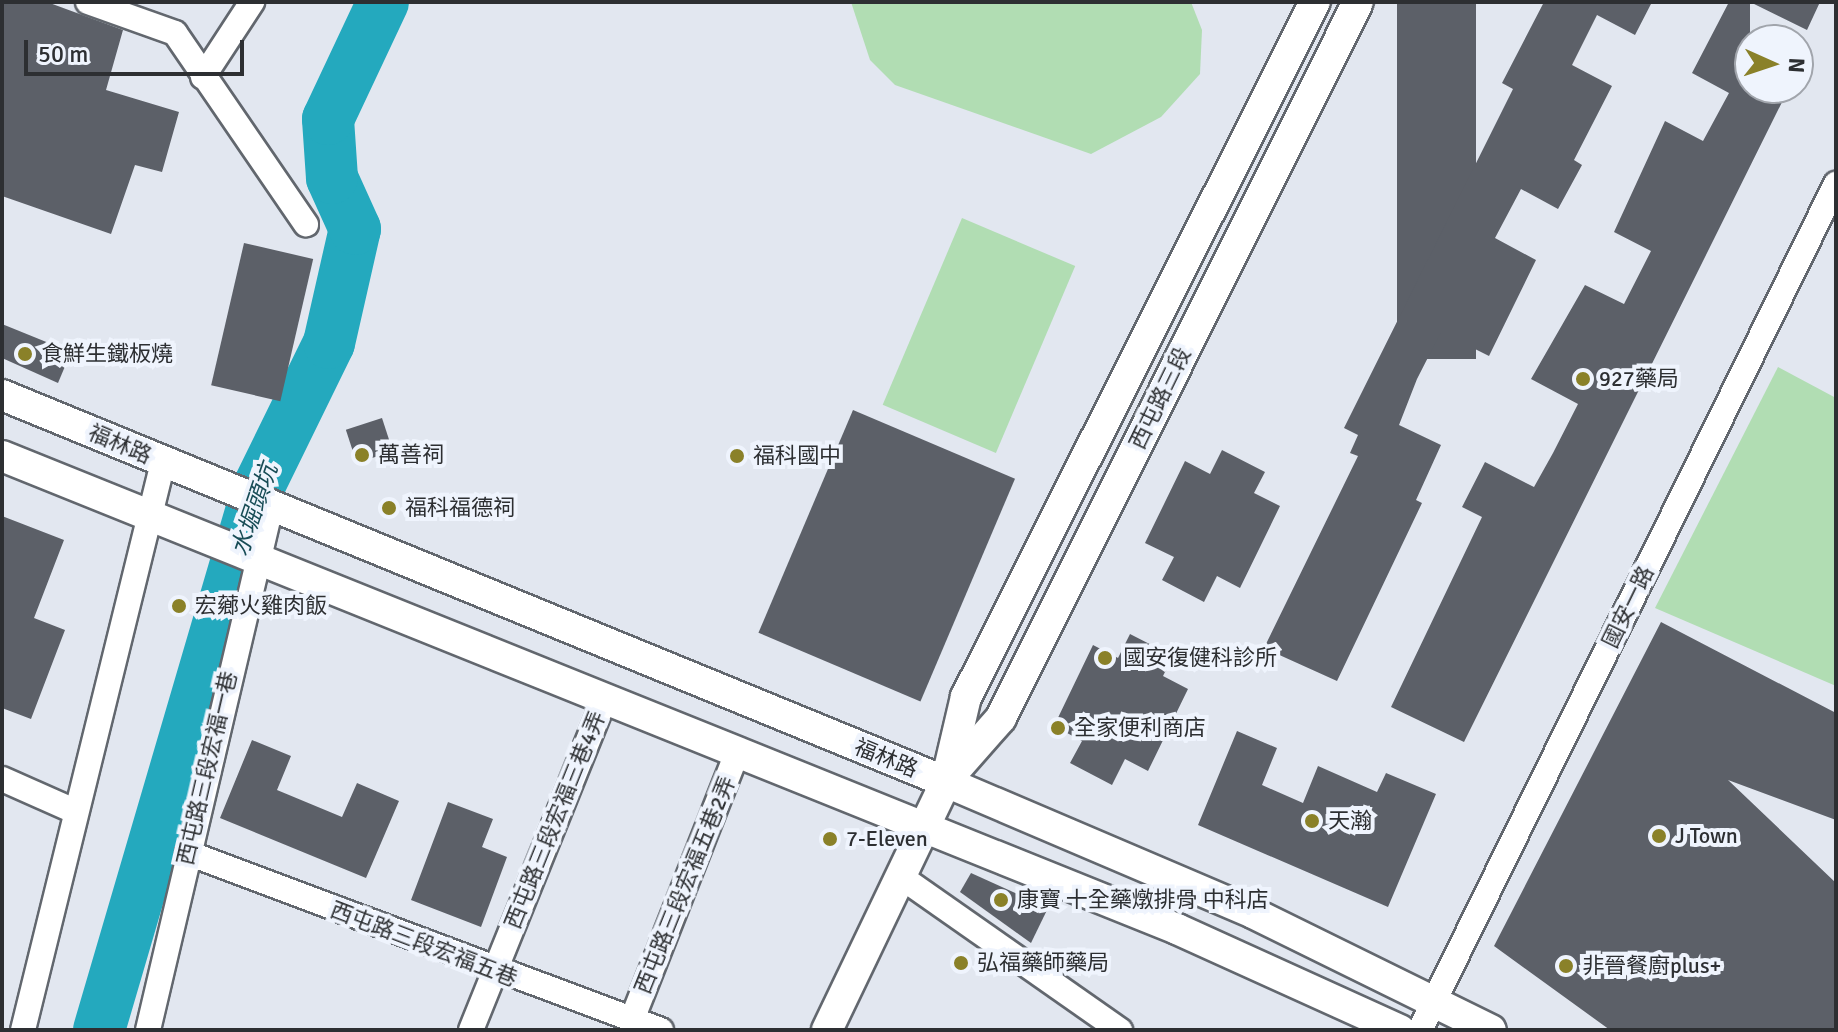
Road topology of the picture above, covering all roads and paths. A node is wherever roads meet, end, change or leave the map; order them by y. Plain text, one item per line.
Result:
1 (88, 2) edge
2 (252, 2) edge
3 (1315, 2) edge
4 (1354, 3) edge
5 (203, 77) junction
6 (1836, 184) edge
7 (306, 224) dead end
8 (2, 395) edge
9 (2, 456) edge
10 (163, 462) junction
11 (271, 507) junction
12 (150, 518) junction
13 (257, 556) junction
14 (604, 700) junction
15 (737, 753) junction
16 (2, 779) edge
17 (946, 782) junction
18 (72, 810) junction
19 (924, 827) junction
20 (188, 853) junction
21 (904, 879) junction
22 (494, 972) junction
23 (1436, 999) junction
24 (633, 1017) junction
25 (23, 1030) edge
26 (148, 1030) edge
27 (471, 1030) edge
28 (661, 1030) edge
29 (827, 1030) edge
30 (1120, 1030) edge
31 (1400, 1030) edge
32 (1420, 1030) edge
33 (1491, 1030) edge

1 - 5 street
2 - 5 street
3 - 17 street, 西屯路三段
4 - 17 street, 西屯路三段
5 - 7 street
6 - 23 street, 國安一路
8 - 10 street, 福林路
9 - 12 street
10 - 11 street, 福林路
10 - 12 street
11 - 13 street, 西屯路三段宏福一巷
11 - 17 street, 福林路
12 - 13 street
12 - 18 street
13 - 14 street
13 - 20 street, 西屯路三段宏福一巷
14 - 15 street
14 - 22 street, 西屯路三段宏福三巷4弄
15 - 19 street
15 - 24 street, 西屯路三段宏福五巷2弄
16 - 18 street
17 - 19 street, 西屯路三段
17 - 23 street, 福林路
18 - 25 street
19 - 21 street, 西屯路三段
19 - 31 street
20 - 22 street, 西屯路三段宏福五巷
20 - 26 street, 西屯路三段宏福一巷
21 - 29 street, 西屯路三段
21 - 30 street
22 - 24 street, 西屯路三段宏福五巷
22 - 27 street, 西屯路三段宏福三巷4弄
23 - 32 street, 國安一路
23 - 33 street, 福林路
24 - 28 street, 西屯路三段宏福五巷

